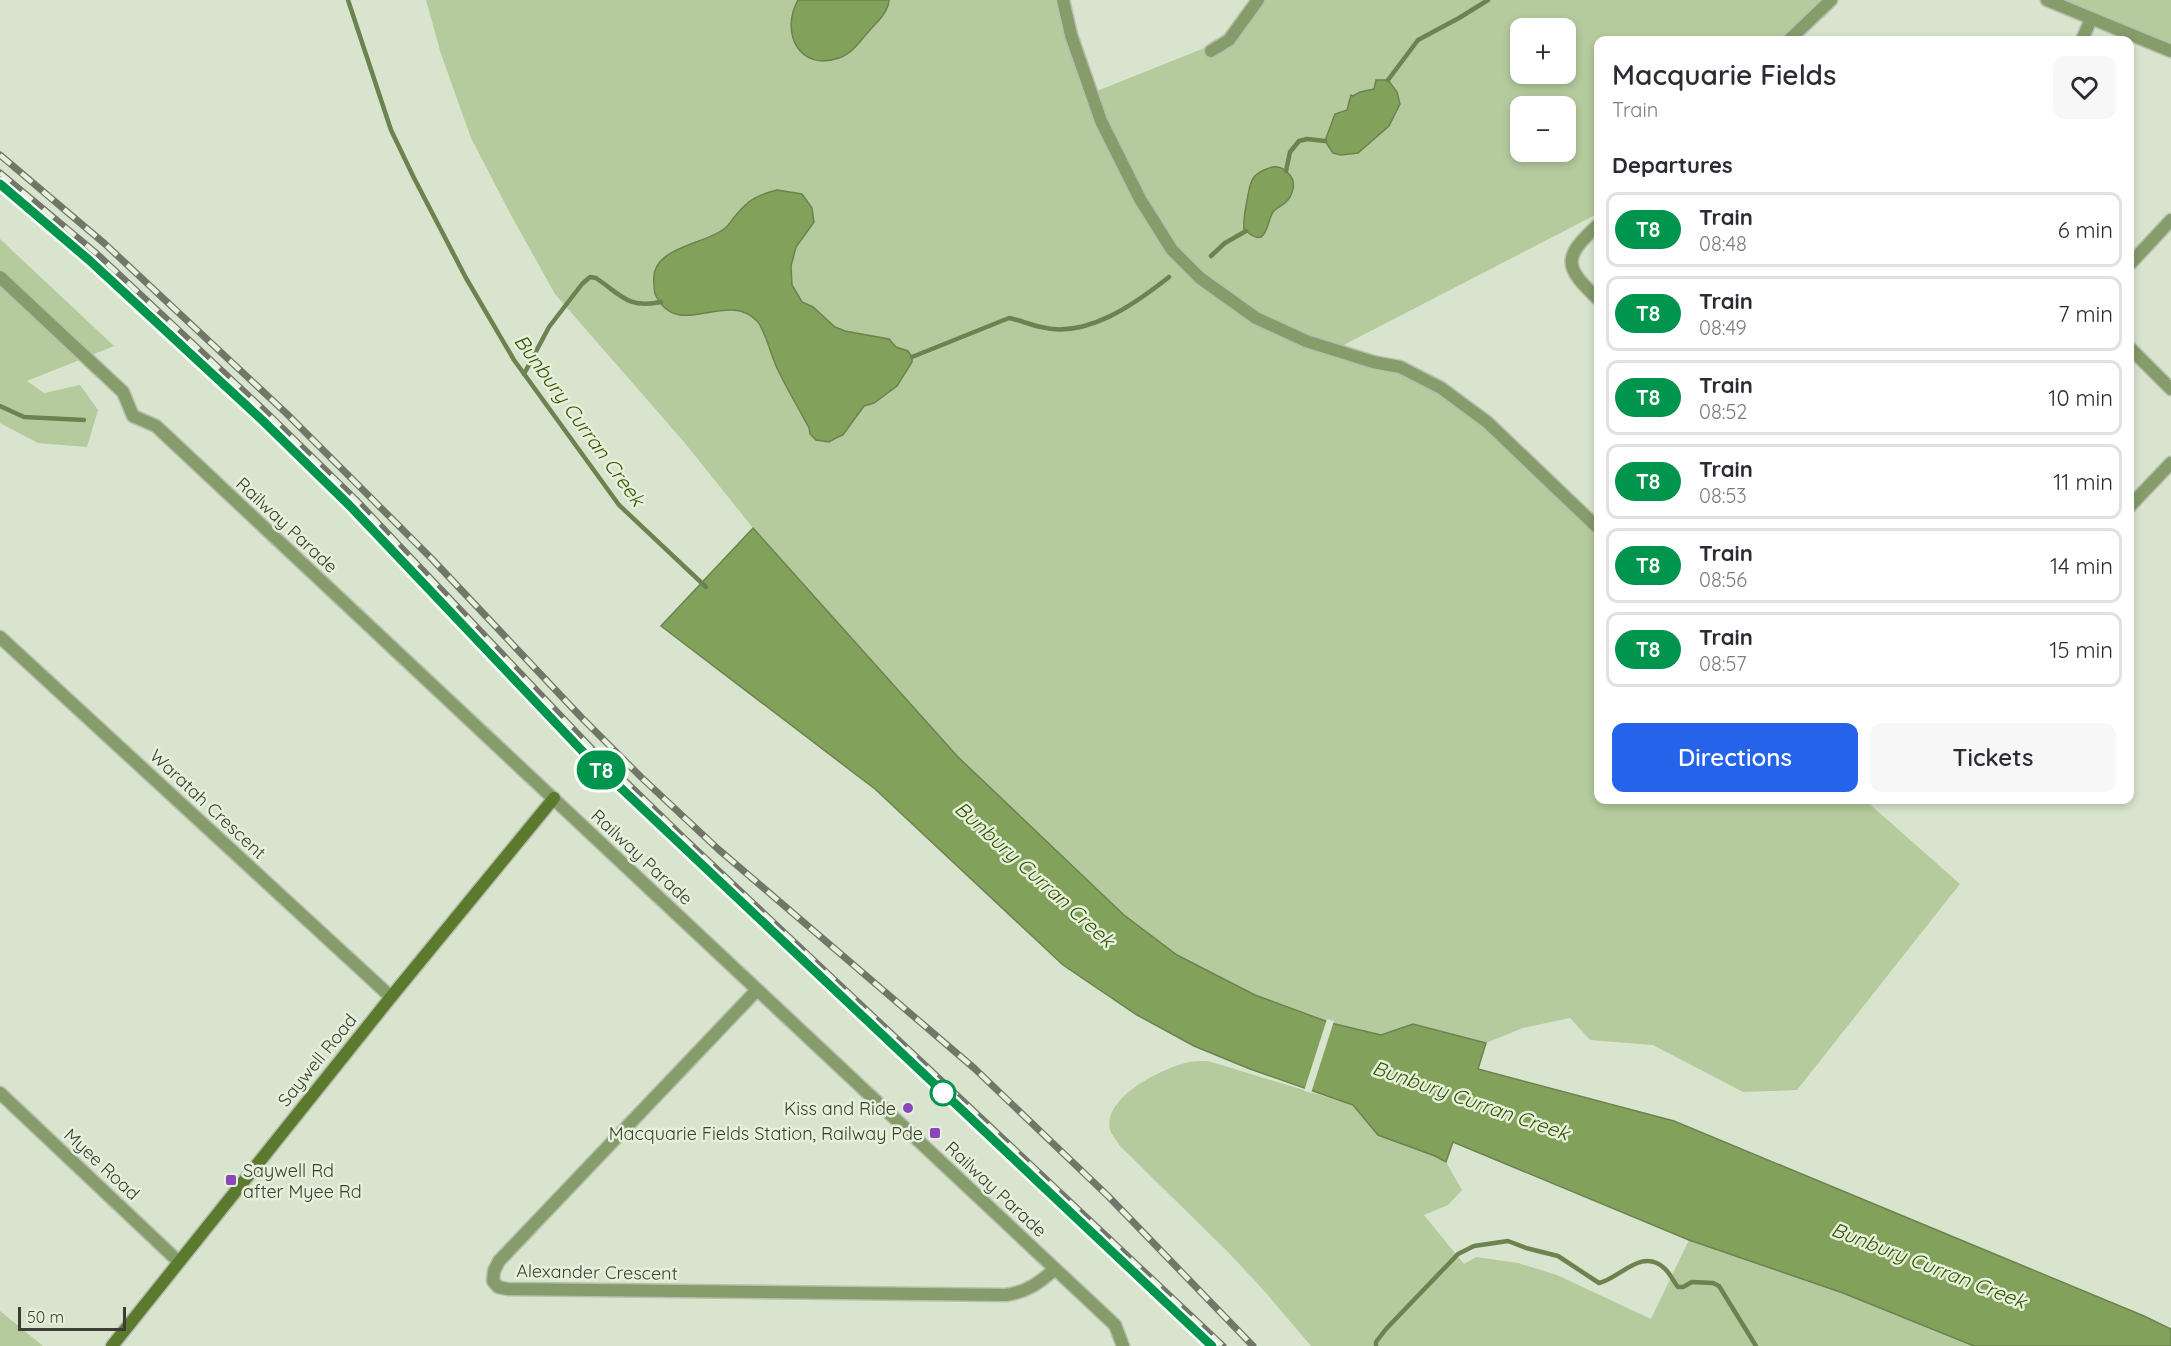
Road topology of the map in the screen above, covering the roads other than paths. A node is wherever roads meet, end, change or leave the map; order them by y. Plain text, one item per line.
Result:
1 (1063, 0) edge
2 (1258, 0) edge
3 (1831, 0) edge
4 (2047, 0) edge
5 (2091, 19) junction
6 (1798, 36) edge
7 (2084, 36) edge
8 (2134, 36) edge
9 (2134, 36) edge
10 (1211, 51) dead end
11 (2171, 51) edge
12 (2171, 219) edge
13 (1594, 228) edge
14 (2134, 260) edge
15 (0, 277) edge
16 (1594, 295) edge
17 (2134, 352) edge
18 (2171, 389) edge
19 (2171, 463) edge
20 (2134, 502) edge
21 (1594, 524) edge
22 (0, 637) edge
23 (554, 798) junction
24 (757, 990) junction
25 (391, 997) junction
26 (0, 1093) edge
27 (179, 1262) junction
28 (1055, 1269) junction
29 (112, 1346) edge
30 (1123, 1346) edge

1 - 21 street
2 - 10 street
3 - 6 street
4 - 5 street
5 - 7 street
5 - 8 street
9 - 11 street
12 - 14 street
13 - 16 street
15 - 23 street, Railway Parade
17 - 18 street
19 - 20 street
22 - 25 street, Waratah Crescent
23 - 24 street, Railway Parade
23 - 25 street, Saywell Road
24 - 28 street, Railway Parade
24 - 28 street, Alexander Crescent
25 - 27 street, Saywell Road
26 - 27 street, Myee Road
27 - 29 street, Saywell Road
28 - 30 street, Railway Parade

